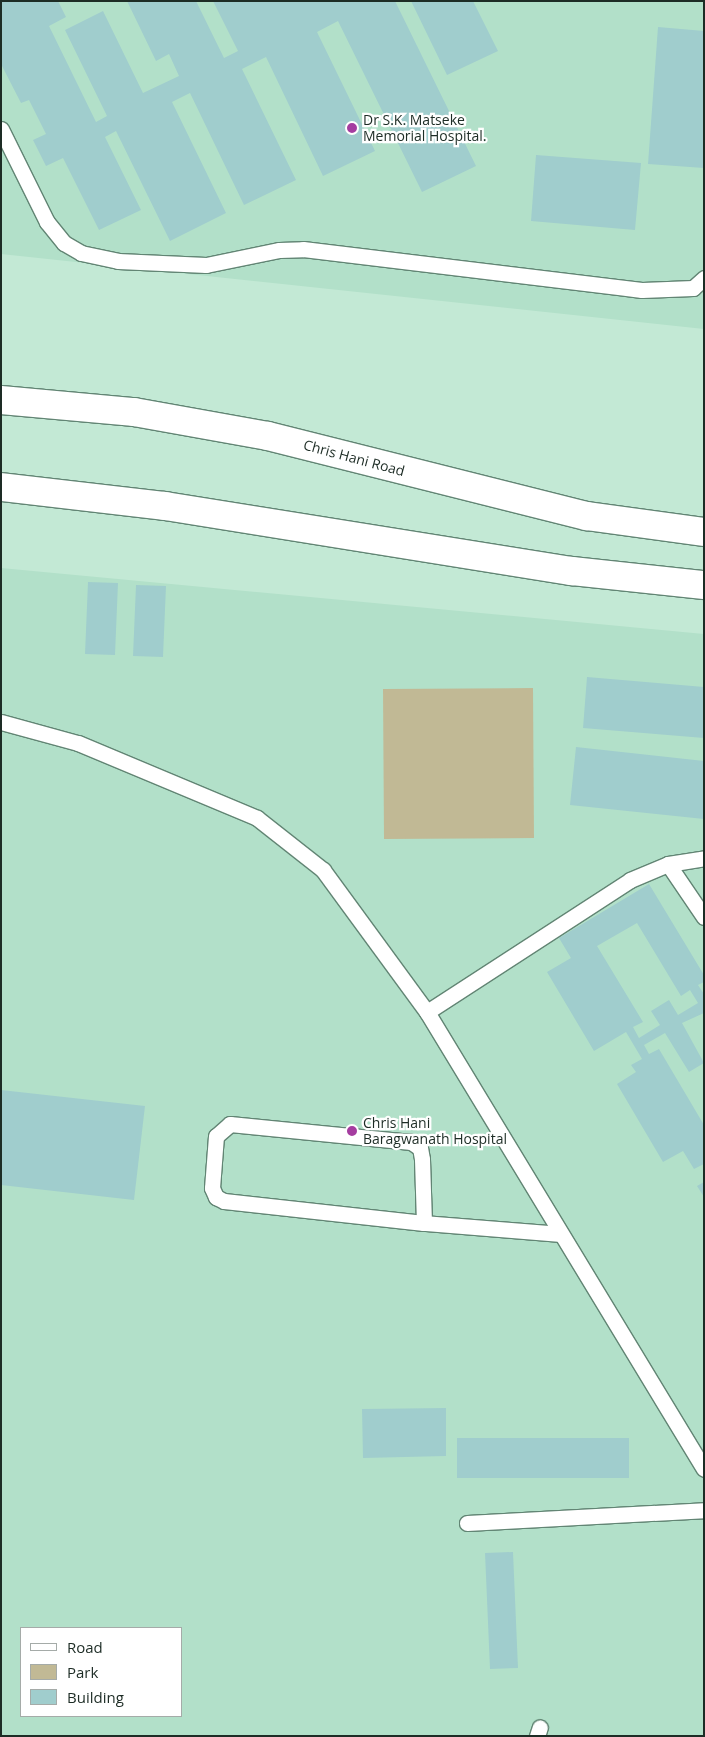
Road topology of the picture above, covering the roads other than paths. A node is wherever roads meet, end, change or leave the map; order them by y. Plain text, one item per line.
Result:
1 (1, 129) edge
2 (704, 278) edge
3 (1, 400) edge
4 (1, 487) edge
5 (704, 532) edge
6 (704, 585) edge
7 (1, 722) edge
8 (704, 858) edge
9 (668, 864) junction
10 (704, 917) edge
11 (427, 1012) junction
12 (424, 1223) junction
13 (560, 1234) junction
14 (704, 1469) edge
15 (704, 1510) edge
16 (467, 1523) dead end

1 - 2 lane
3 - 5 main road, Chris Hani Road
4 - 6 main road
7 - 11 lane
8 - 9 lane
9 - 10 lane
9 - 11 lane
11 - 13 lane
12 - 12 lane
12 - 13 lane
13 - 14 lane
15 - 16 lane

